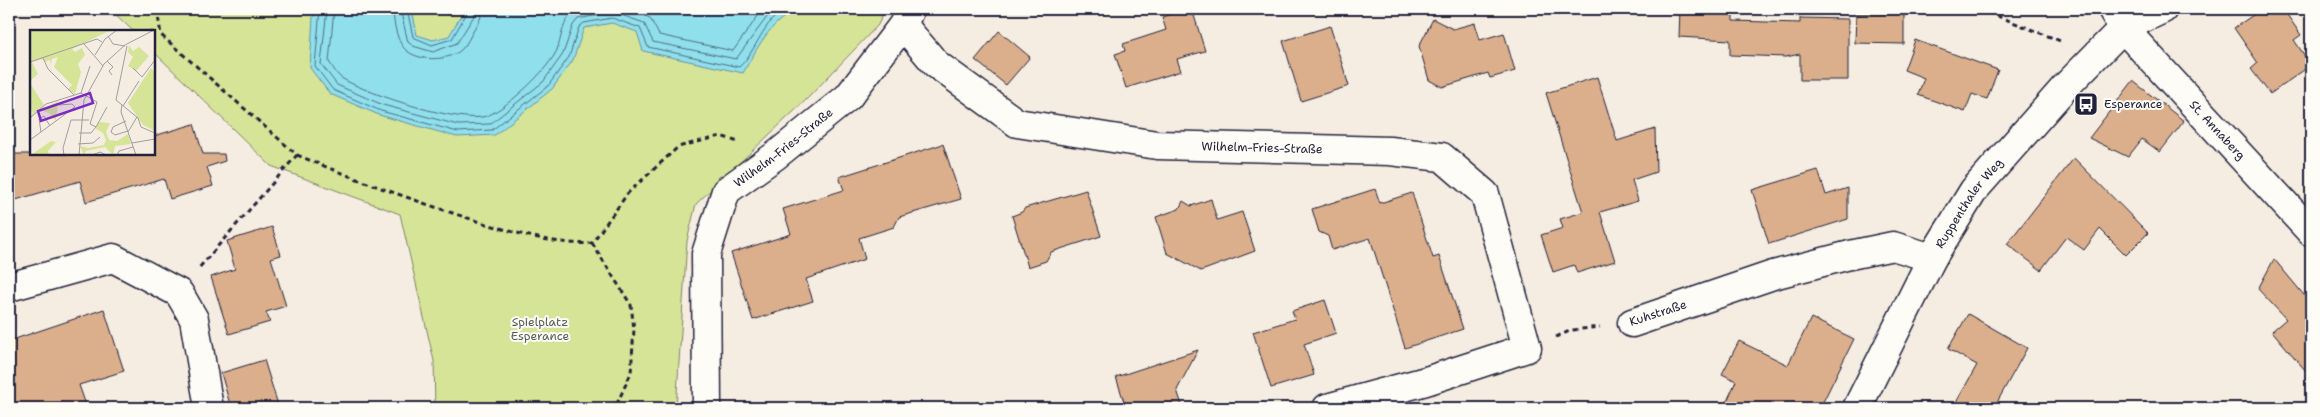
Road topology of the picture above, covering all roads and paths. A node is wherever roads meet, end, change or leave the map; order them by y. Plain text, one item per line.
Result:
1 (157, 9) edge
2 (1980, 9) edge
3 (2163, 9) edge
4 (907, 17) edge
5 (2118, 18) edge
6 (2096, 55) junction
7 (297, 155) junction
8 (775, 156) junction
9 (2311, 232) edge
10 (592, 243) junction
11 (1932, 258) junction
12 (9, 288) edge
13 (179, 293) junction
14 (1632, 322) joint
15 (1527, 348) junction
16 (209, 408) edge
17 (614, 408) edge
18 (707, 408) edge
19 (1327, 408) edge
20 (1857, 408) edge

1 - 7 path
2 - 6 path
3 - 5 street, Ruppenthaler Weg
4 - 8 street, Wilhelm-Fries-Straße
4 - 15 street, Wilhelm-Fries-Straße
5 - 6 street, Ruppenthaler Weg
5 - 9 street, St. Annaberg
6 - 11 street, Ruppenthaler Weg
7 - 10 path
7 - 13 path
8 - 10 path
8 - 18 street, Wilhelm-Fries-Straße
10 - 17 path
11 - 14 street, Kuhstraße
11 - 20 street, Ruppenthaler Weg
12 - 13 street
13 - 16 street
14 - 15 path, Kuhstraße
15 - 19 street

